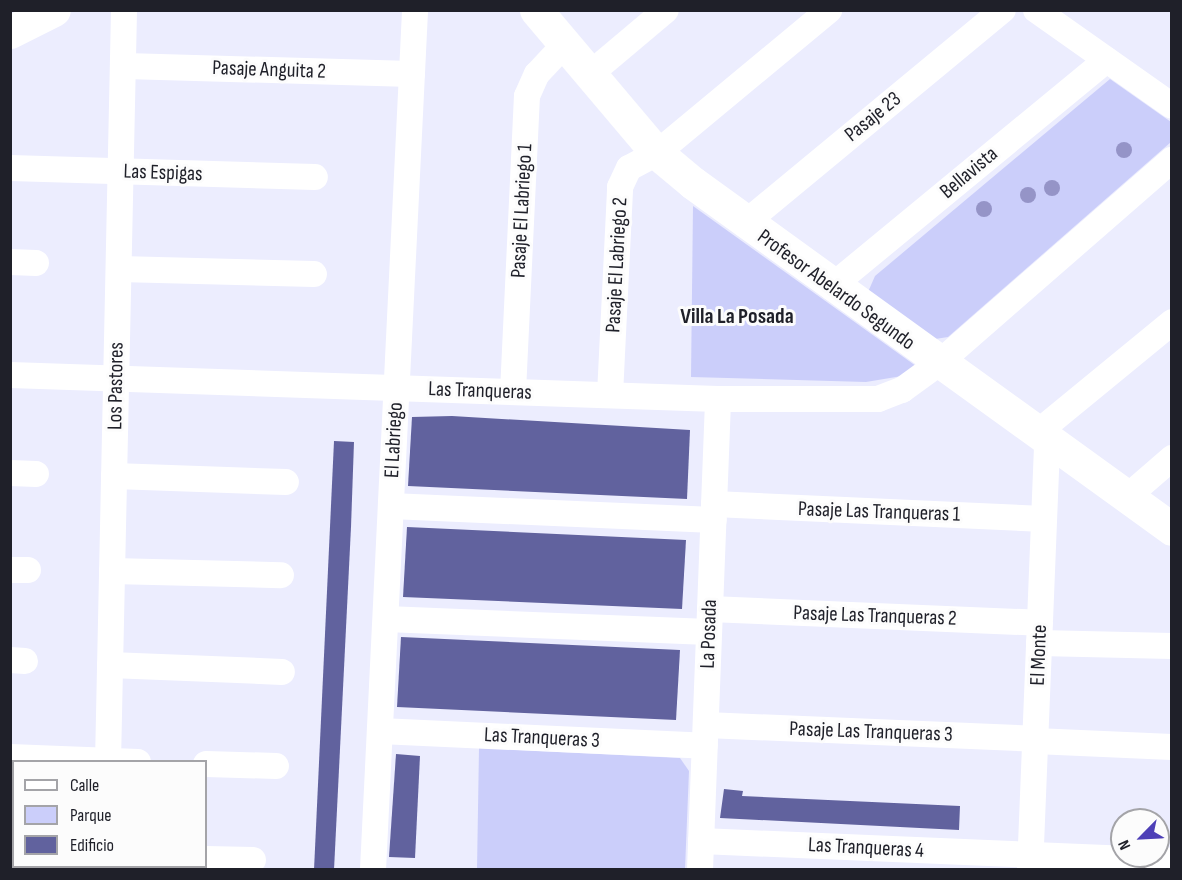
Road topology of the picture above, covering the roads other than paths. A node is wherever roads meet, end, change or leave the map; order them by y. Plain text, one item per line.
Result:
1 (54, 10) edge
2 (124, 10) edge
3 (415, 10) edge
4 (536, 10) edge
5 (666, 10) edge
6 (829, 10) edge
7 (1003, 10) edge
8 (1036, 10) edge
9 (10, 32) edge
10 (565, 44) junction
11 (1106, 60) junction
12 (125, 66) junction
13 (412, 74) junction
14 (590, 74) junction
15 (1172, 106) edge
16 (657, 153) junction
17 (1172, 160) edge
18 (10, 168) edge
19 (122, 171) junction
20 (315, 177) dead end
21 (744, 224) junction
22 (119, 269) junction
23 (314, 274) dead end
24 (831, 287) junction
25 (1172, 322) edge
26 (939, 363) junction
27 (10, 375) edge
28 (116, 379) junction
29 (396, 388) junction
30 (513, 392) junction
31 (610, 395) junction
32 (718, 399) junction
33 (1042, 436) junction
34 (1172, 458) edge
35 (10, 473) edge
36 (36, 474) dead end
37 (114, 476) junction
38 (286, 482) dead end
39 (1126, 497) junction
40 (391, 506) junction
41 (714, 512) junction
42 (1044, 519) junction
43 (1172, 530) edge
44 (112, 571) junction
45 (281, 575) dead end
46 (386, 619) junction
47 (710, 621) junction
48 (1040, 633) junction
49 (1172, 646) edge
50 (110, 665) junction
51 (282, 672) dead end
52 (380, 731) junction
53 (705, 736) junction
54 (1035, 740) junction
55 (1172, 747) edge
56 (10, 757) edge
57 (84, 760) edge
58 (108, 760) edge
59 (207, 764) edge
60 (276, 766) dead end
61 (701, 841) junction
62 (207, 859) edge
63 (254, 860) dead end
64 (1172, 861) edge
65 (1030, 862) edge
66 (373, 870) edge
67 (700, 870) edge

1 - 9 street
2 - 12 street, Los Pastores
3 - 13 street, El Labriego
4 - 10 street, Profesor Abelardo Segundo
5 - 14 street
6 - 16 street, Pasaje El Labriego 2
7 - 21 street, Pasaje 23
8 - 11 street
10 - 14 street, Profesor Abelardo Segundo
10 - 30 street, Pasaje El Labriego 1
11 - 15 street
11 - 24 street, Bellavista
12 - 13 street, Pasaje Anguita 2
12 - 19 street, Los Pastores
13 - 29 street, El Labriego
14 - 16 street, Profesor Abelardo Segundo
16 - 21 street, Profesor Abelardo Segundo
16 - 31 street, Pasaje El Labriego 2
17 - 26 street
18 - 19 street, Las Espigas
19 - 20 street, Las Espigas
19 - 22 street, Los Pastores
21 - 24 street, Profesor Abelardo Segundo
22 - 23 street
22 - 28 street, Los Pastores
24 - 26 street, Profesor Abelardo Segundo
25 - 33 street
26 - 32 street, Las Tranqueras
26 - 33 street, Profesor Abelardo Segundo
27 - 28 street, Las Tranqueras
28 - 29 street, Las Tranqueras
28 - 37 street, Los Pastores
29 - 30 street, Las Tranqueras
29 - 40 street, El Labriego
30 - 31 street, Las Tranqueras
31 - 32 street, Las Tranqueras
32 - 41 street, La Posada
33 - 39 street, Profesor Abelardo Segundo
33 - 42 street, El Monte
34 - 39 street
35 - 36 street
37 - 38 street
37 - 44 street, Los Pastores
39 - 43 street, Profesor Abelardo Segundo
40 - 41 street, Pasaje Las Tranqueras 1
40 - 46 street, El Labriego
41 - 42 street, Pasaje Las Tranqueras 1
41 - 47 street, La Posada
42 - 48 street, El Monte
44 - 45 street
44 - 50 street, Los Pastores
46 - 47 street, Pasaje Las Tranqueras 2
46 - 52 street, El Labriego
47 - 48 street, Pasaje Las Tranqueras 2
47 - 53 street, La Posada
48 - 49 street, Pasaje Las Tranqueras 2
48 - 54 street, El Monte
50 - 51 street
50 - 58 street, Los Pastores
52 - 53 street, Las Tranqueras 3
52 - 66 street, El Labriego
53 - 54 street, Pasaje Las Tranqueras 3
53 - 61 street, La Posada
54 - 55 street, Pasaje Las Tranqueras 3
54 - 65 street, El Monte
56 - 57 street
59 - 60 street
61 - 65 street, Las Tranqueras 4
61 - 67 street, La Posada
62 - 63 street
64 - 65 street, Las Tranqueras 4

